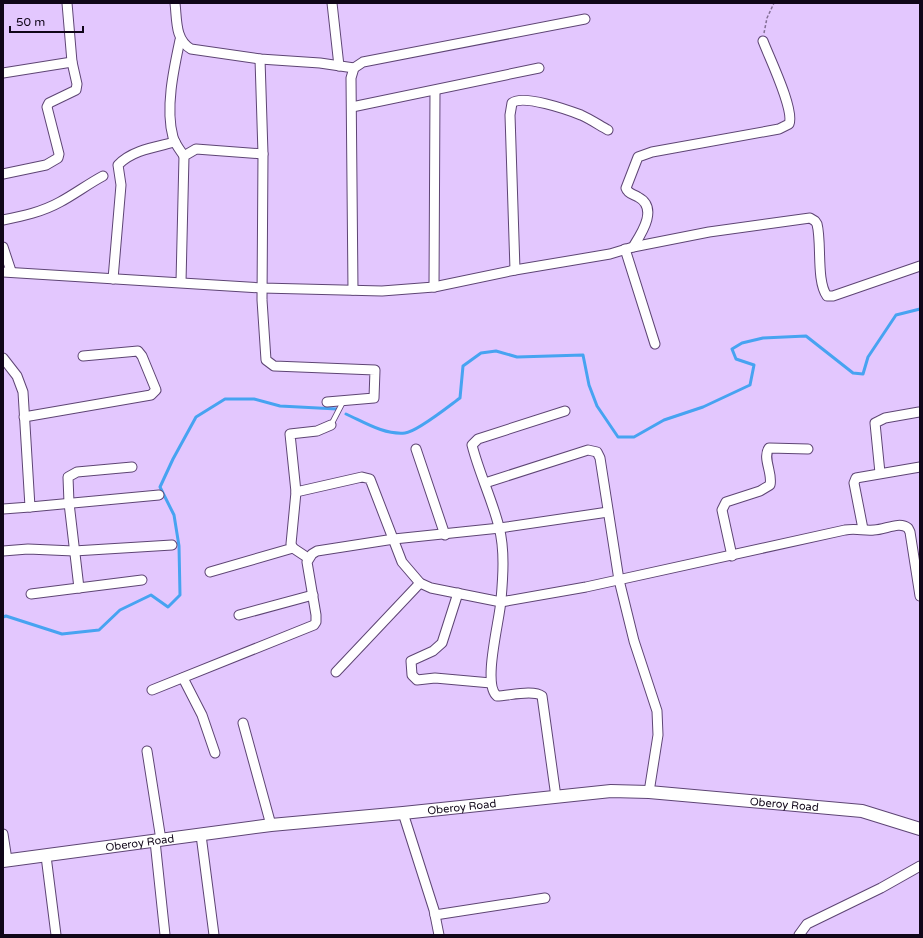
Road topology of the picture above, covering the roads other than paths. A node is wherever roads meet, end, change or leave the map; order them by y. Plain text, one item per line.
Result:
1 (67, 3) edge
2 (175, 3) edge
3 (332, 3) edge
4 (585, 19) dead end
5 (180, 40) junction
6 (763, 41) road end
7 (260, 59) junction
8 (72, 62) junction
9 (339, 66) junction
10 (354, 68) junction
11 (539, 68) dead end
12 (3, 73) edge
13 (434, 91) junction
14 (352, 107) junction
15 (608, 130) dead end
16 (176, 142) junction
17 (263, 154) junction
18 (184, 156) junction
19 (3, 174) edge
20 (103, 176) dead end
21 (3, 220) edge
22 (3, 247) edge
23 (629, 248) junction
24 (920, 266) edge
25 (515, 270) junction
26 (7, 271) edge
27 (113, 279) junction
28 (181, 282) junction
29 (434, 287) junction
30 (262, 288) junction
31 (353, 290) junction
32 (655, 344) dead end
33 (83, 356) dead end
34 (3, 358) edge
35 (12, 369) junction
36 (3, 374) edge
37 (344, 400) junction
38 (327, 402) dead end
39 (564, 410) dead end
40 (919, 412) edge
41 (24, 417) junction
42 (331, 425) joint
43 (416, 449) dead end
44 (808, 449) dead end
45 (920, 467) edge
46 (132, 468) dead end
47 (880, 474) junction
48 (484, 484) junction
49 (296, 492) junction
50 (159, 495) dead end
51 (69, 503) junction
52 (30, 507) junction
53 (3, 510) edge
54 (608, 512) junction
55 (500, 528) junction
56 (863, 529) junction
57 (445, 534) junction
58 (394, 538) junction
59 (172, 545) dead end
60 (293, 548) junction
61 (74, 550) junction
62 (3, 551) edge
63 (732, 556) junction
64 (308, 558) junction
65 (210, 572) dead end
66 (142, 580) dead end
67 (619, 580) junction
68 (420, 582) junction
69 (79, 588) junction
70 (458, 593) junction
71 (30, 594) dead end
72 (313, 595) junction
73 (920, 596) edge
74 (501, 602) junction
75 (240, 615) dead end
76 (336, 672) dead end
77 (183, 678) junction
78 (490, 683) junction
79 (152, 690) dead end
80 (243, 723) dead end
81 (146, 751) dead end
82 (215, 753) dead end
83 (649, 792) junction
84 (556, 797) junction
85 (403, 813) junction
86 (271, 825) junction
87 (920, 829) edge
88 (3, 834) edge
89 (200, 835) junction
90 (158, 840) junction
91 (46, 856) junction
92 (5, 860) edge
93 (920, 866) edge
94 (546, 898) dead end
95 (435, 915) junction
96 (56, 935) edge
97 (165, 935) edge
98 (214, 935) edge
99 (439, 935) edge
100 (799, 935) edge

1 - 8 street
2 - 5 street
3 - 9 street
4 - 10 street
5 - 7 street
5 - 16 street
6 - 23 street
7 - 9 street
7 - 17 street
8 - 12 street
8 - 19 street
9 - 10 street
10 - 14 street
11 - 13 street
13 - 14 street
13 - 29 street
14 - 31 street
15 - 25 street
16 - 18 street
16 - 27 street
17 - 18 street
17 - 30 street
18 - 28 street
20 - 21 street
22 - 26 street
23 - 24 street
23 - 25 street
23 - 32 street
25 - 29 street
26 - 27 street
27 - 28 street
28 - 30 street
29 - 31 street
30 - 31 street
30 - 37 street
33 - 41 street
34 - 35 street
35 - 36 street
35 - 41 street
37 - 38 street
37 - 42 lane
39 - 48 street
40 - 47 street
41 - 52 street
42 - 49 street
43 - 57 street
44 - 63 street
45 - 47 street
46 - 51 street
47 - 56 street
48 - 54 street
48 - 55 street
49 - 58 street
49 - 60 street
50 - 51 street
51 - 52 street
51 - 61 street
52 - 53 street
54 - 55 street
54 - 67 street
55 - 57 street
55 - 74 street
56 - 63 street
56 - 73 street
57 - 58 street
58 - 64 street
58 - 68 street
59 - 61 street
60 - 64 street
60 - 65 street
61 - 62 street
61 - 69 street
63 - 67 street
64 - 72 street
66 - 69 street
67 - 74 street
67 - 83 street
68 - 70 street
68 - 76 street
69 - 71 street
70 - 74 street
70 - 78 street
72 - 75 street
72 - 77 street
74 - 78 street
77 - 79 street
77 - 82 street
78 - 84 street
80 - 86 street
81 - 90 street
83 - 84 street, Oberoy Road
83 - 87 street, Oberoy Road
84 - 85 street, Oberoy Road
85 - 86 street, Oberoy Road
85 - 95 street
86 - 89 street, Oberoy Road
88 - 92 street
89 - 90 street, Oberoy Road
89 - 98 street
90 - 91 street, Oberoy Road
90 - 97 street
91 - 92 street, Oberoy Road
91 - 96 street
93 - 100 street
94 - 95 street
95 - 99 street

